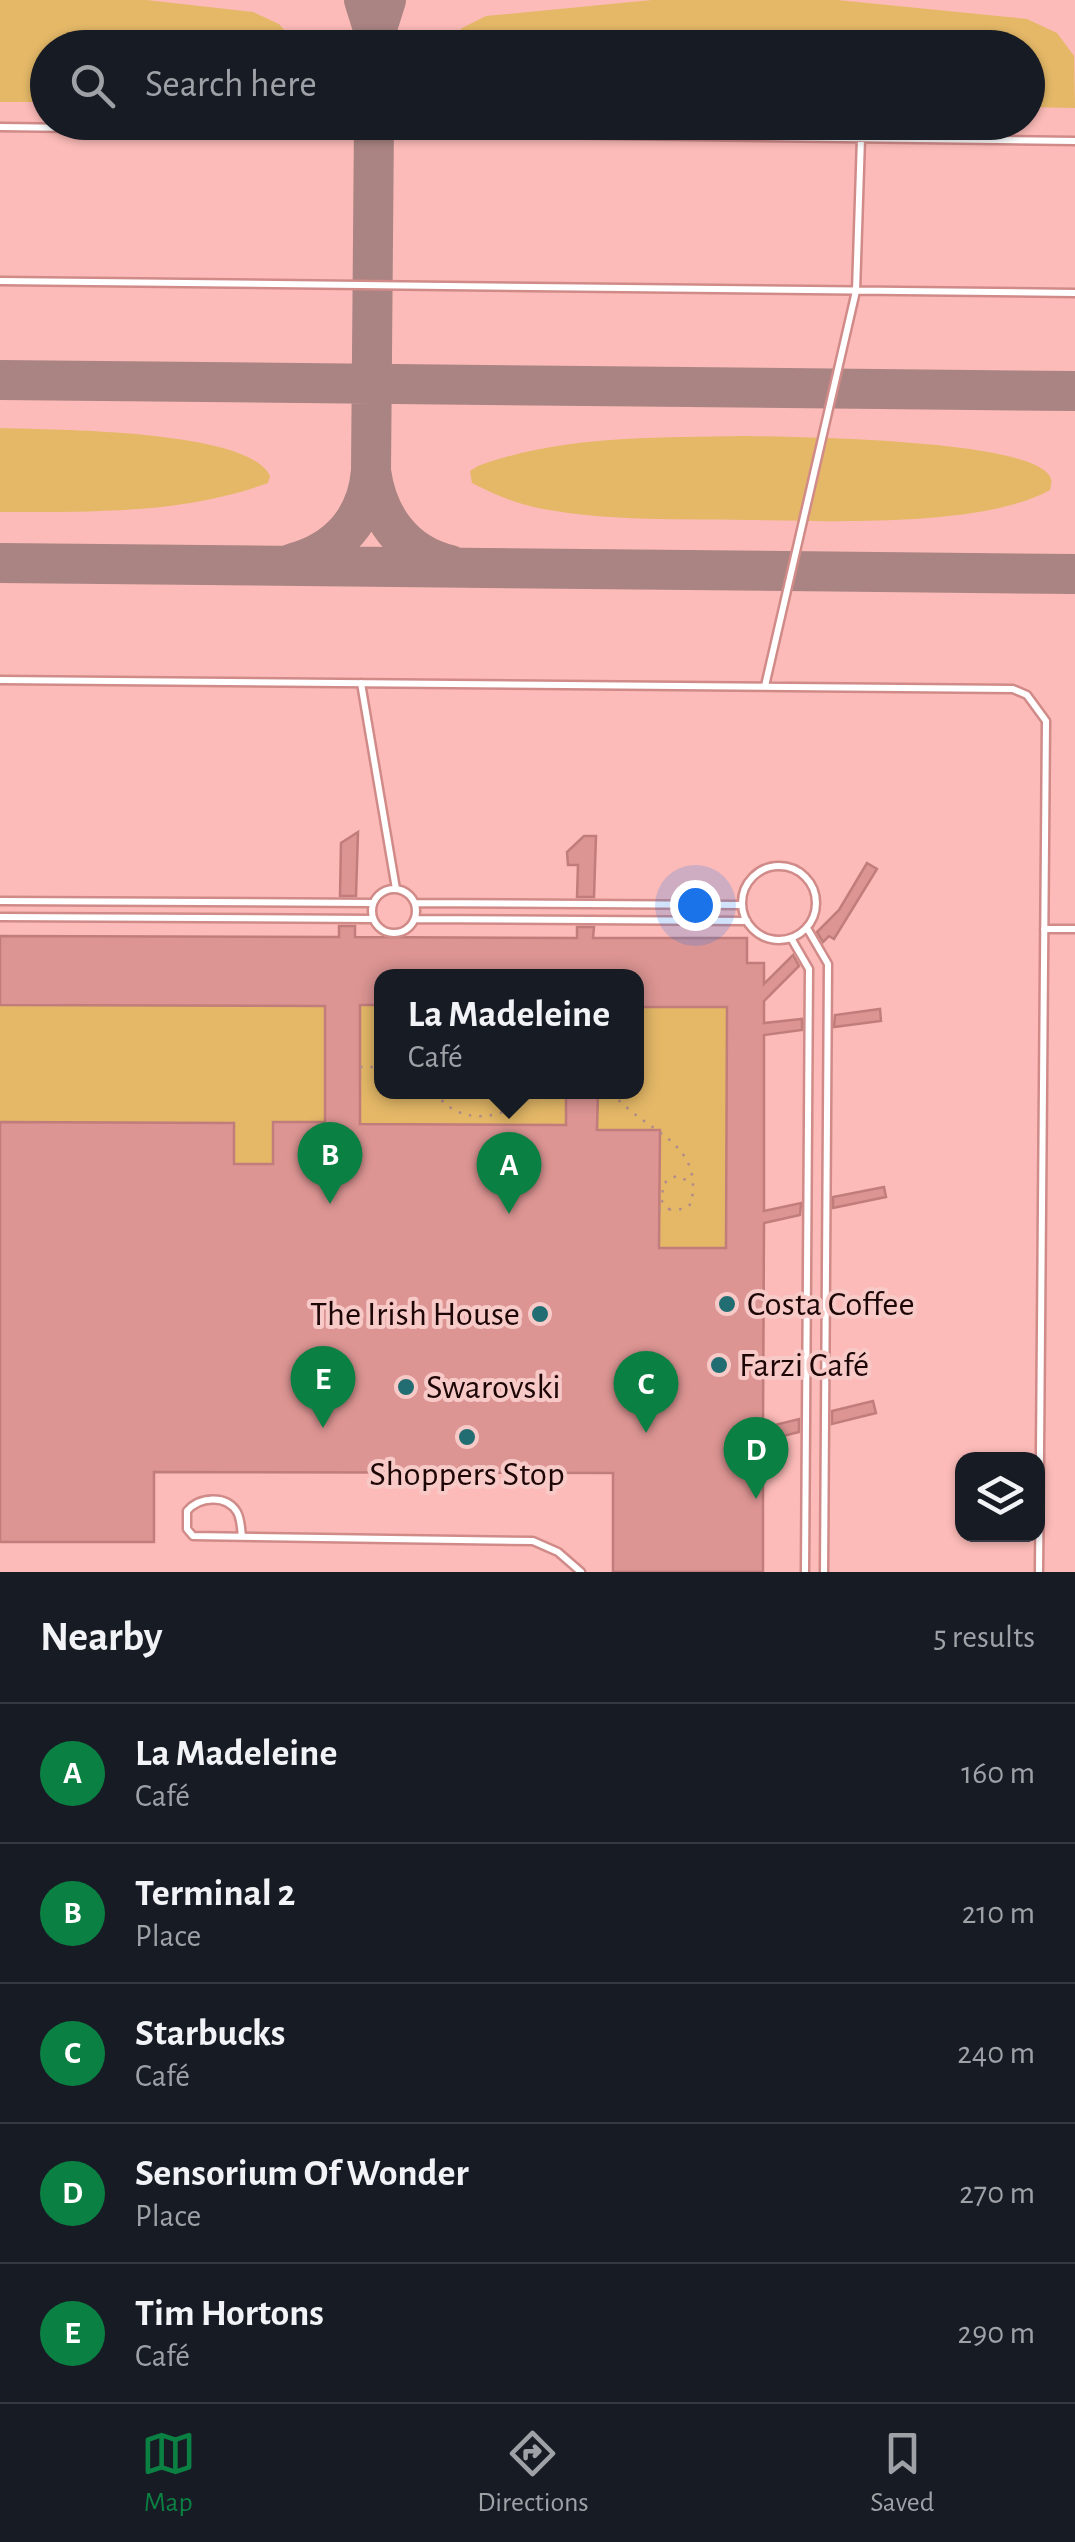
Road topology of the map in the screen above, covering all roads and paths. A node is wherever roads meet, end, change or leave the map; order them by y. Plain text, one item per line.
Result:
1 (0, 127) edge
2 (30, 127) edge
3 (860, 140) edge
4 (1003, 140) edge
5 (1075, 141) edge
6 (0, 281) edge
7 (856, 291) junction
8 (1075, 293) edge
9 (0, 680) edge
10 (361, 683) junction
11 (765, 686) junction
12 (396, 889) junction
13 (0, 902) edge
14 (374, 903) junction
15 (416, 903) junction
16 (742, 905) junction
17 (0, 918) edge
18 (374, 919) junction
19 (415, 919) junction
20 (746, 921) junction
21 (807, 928) junction
22 (1044, 929) junction
23 (1075, 929) edge
24 (791, 938) junction
25 (374, 1066) edge
26 (360, 1067) dead end
27 (442, 1099) edge
28 (525, 1099) edge
29 (619, 1099) edge
30 (694, 1184) junction
31 (660, 1210) dead end
32 (671, 1210) junction
33 (242, 1537) junction
34 (581, 1572) edge
35 (805, 1572) edge
36 (824, 1572) edge
37 (1038, 1572) edge

1 - 2 lane
3 - 7 lane
4 - 5 lane
6 - 7 lane
7 - 8 lane
7 - 11 lane
9 - 10 lane
10 - 11 lane
10 - 12 lane
11 - 22 lane
12 - 14 lane
12 - 15 lane
13 - 14 lane
14 - 18 lane
15 - 16 lane
15 - 19 lane
16 - 20 lane
16 - 21 lane
17 - 18 lane
18 - 19 lane
19 - 20 lane
20 - 24 lane
21 - 24 lane
21 - 36 lane
22 - 23 lane
22 - 37 lane
24 - 35 lane
25 - 26 path
27 - 28 path
29 - 30 path
30 - 32 path
30 - 32 path
31 - 32 path
33 - 33 lane
33 - 34 lane

